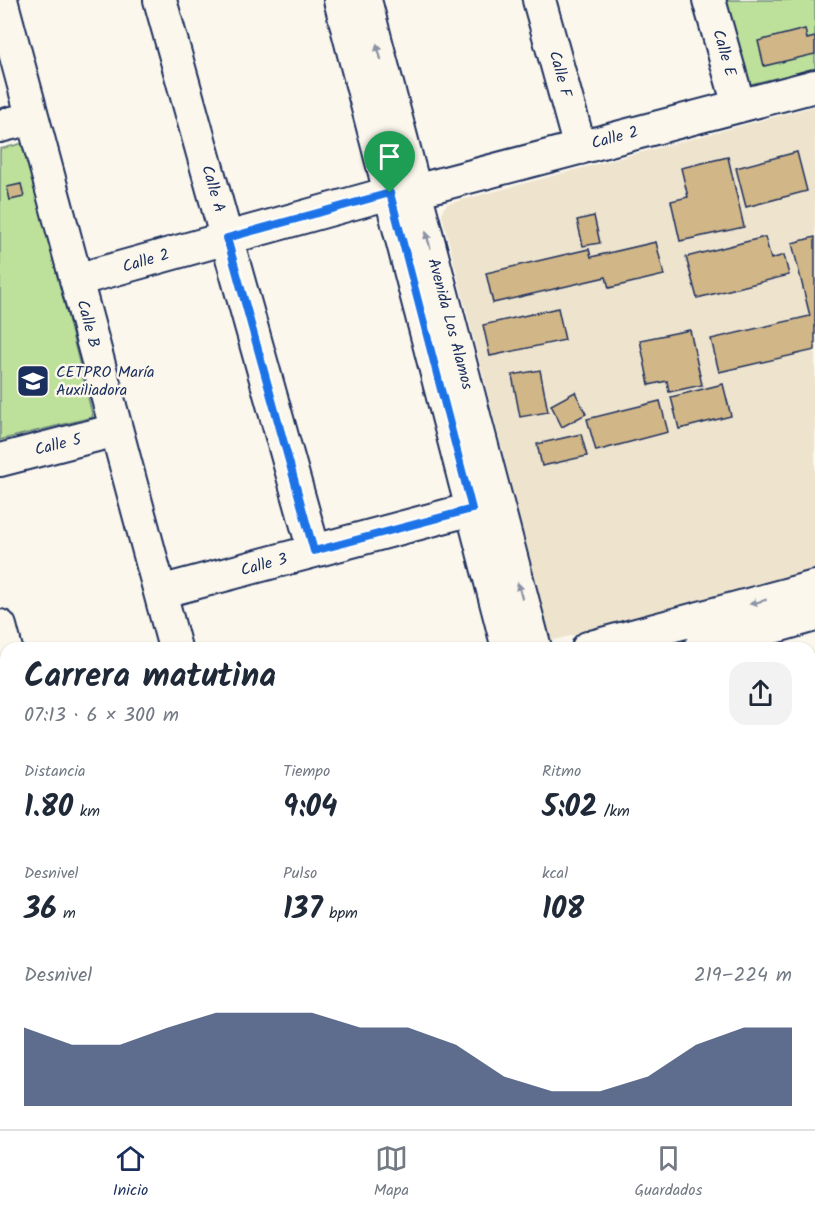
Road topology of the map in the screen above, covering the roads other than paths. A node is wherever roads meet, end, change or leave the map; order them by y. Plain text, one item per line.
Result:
1 (1, 0) edge
2 (160, 0) edge
3 (340, 0) edge
4 (365, 0) edge
5 (539, 0) edge
6 (709, 0) edge
7 (815, 86) edge
8 (739, 106) junction
9 (32, 118) junction
10 (0, 126) edge
11 (580, 148) junction
12 (402, 192) junction
13 (227, 238) junction
14 (76, 280) junction
15 (116, 430) junction
16 (0, 460) edge
17 (472, 509) junction
18 (314, 551) junction
19 (815, 587) edge
20 (160, 592) junction
21 (815, 615) edge
22 (0, 626) edge
23 (4, 642) edge
24 (173, 642) edge
25 (506, 642) edge
26 (533, 642) edge
27 (610, 642) edge
28 (721, 642) edge

1 - 9 street, Calle B
2 - 13 street, Calle A
3 - 12 street, Avenida Los Alamos
12 -> 4 street, Avenida Los Alamos
5 - 11 street, Calle F
6 - 8 street, Calle E
7 - 8 street, Calle 2
8 - 11 street, Calle 2
9 - 10 street
9 - 14 street, Calle B
11 - 12 street, Calle 2
12 - 13 street, Calle 2
12 - 17 street, Avenida Los Alamos
26 -> 12 street, Avenida Los Alamos
13 - 14 street, Calle 2
13 - 18 street, Calle A
14 - 15 street, Calle B
15 - 16 street, Calle 5
15 - 20 street, Calle B
17 - 18 street, Calle 3
17 - 25 street, Avenida Los Alamos
18 - 20 street, Calle 3
19 -> 27 street
20 - 24 street, Calle B
21 - 28 street
22 - 23 street

